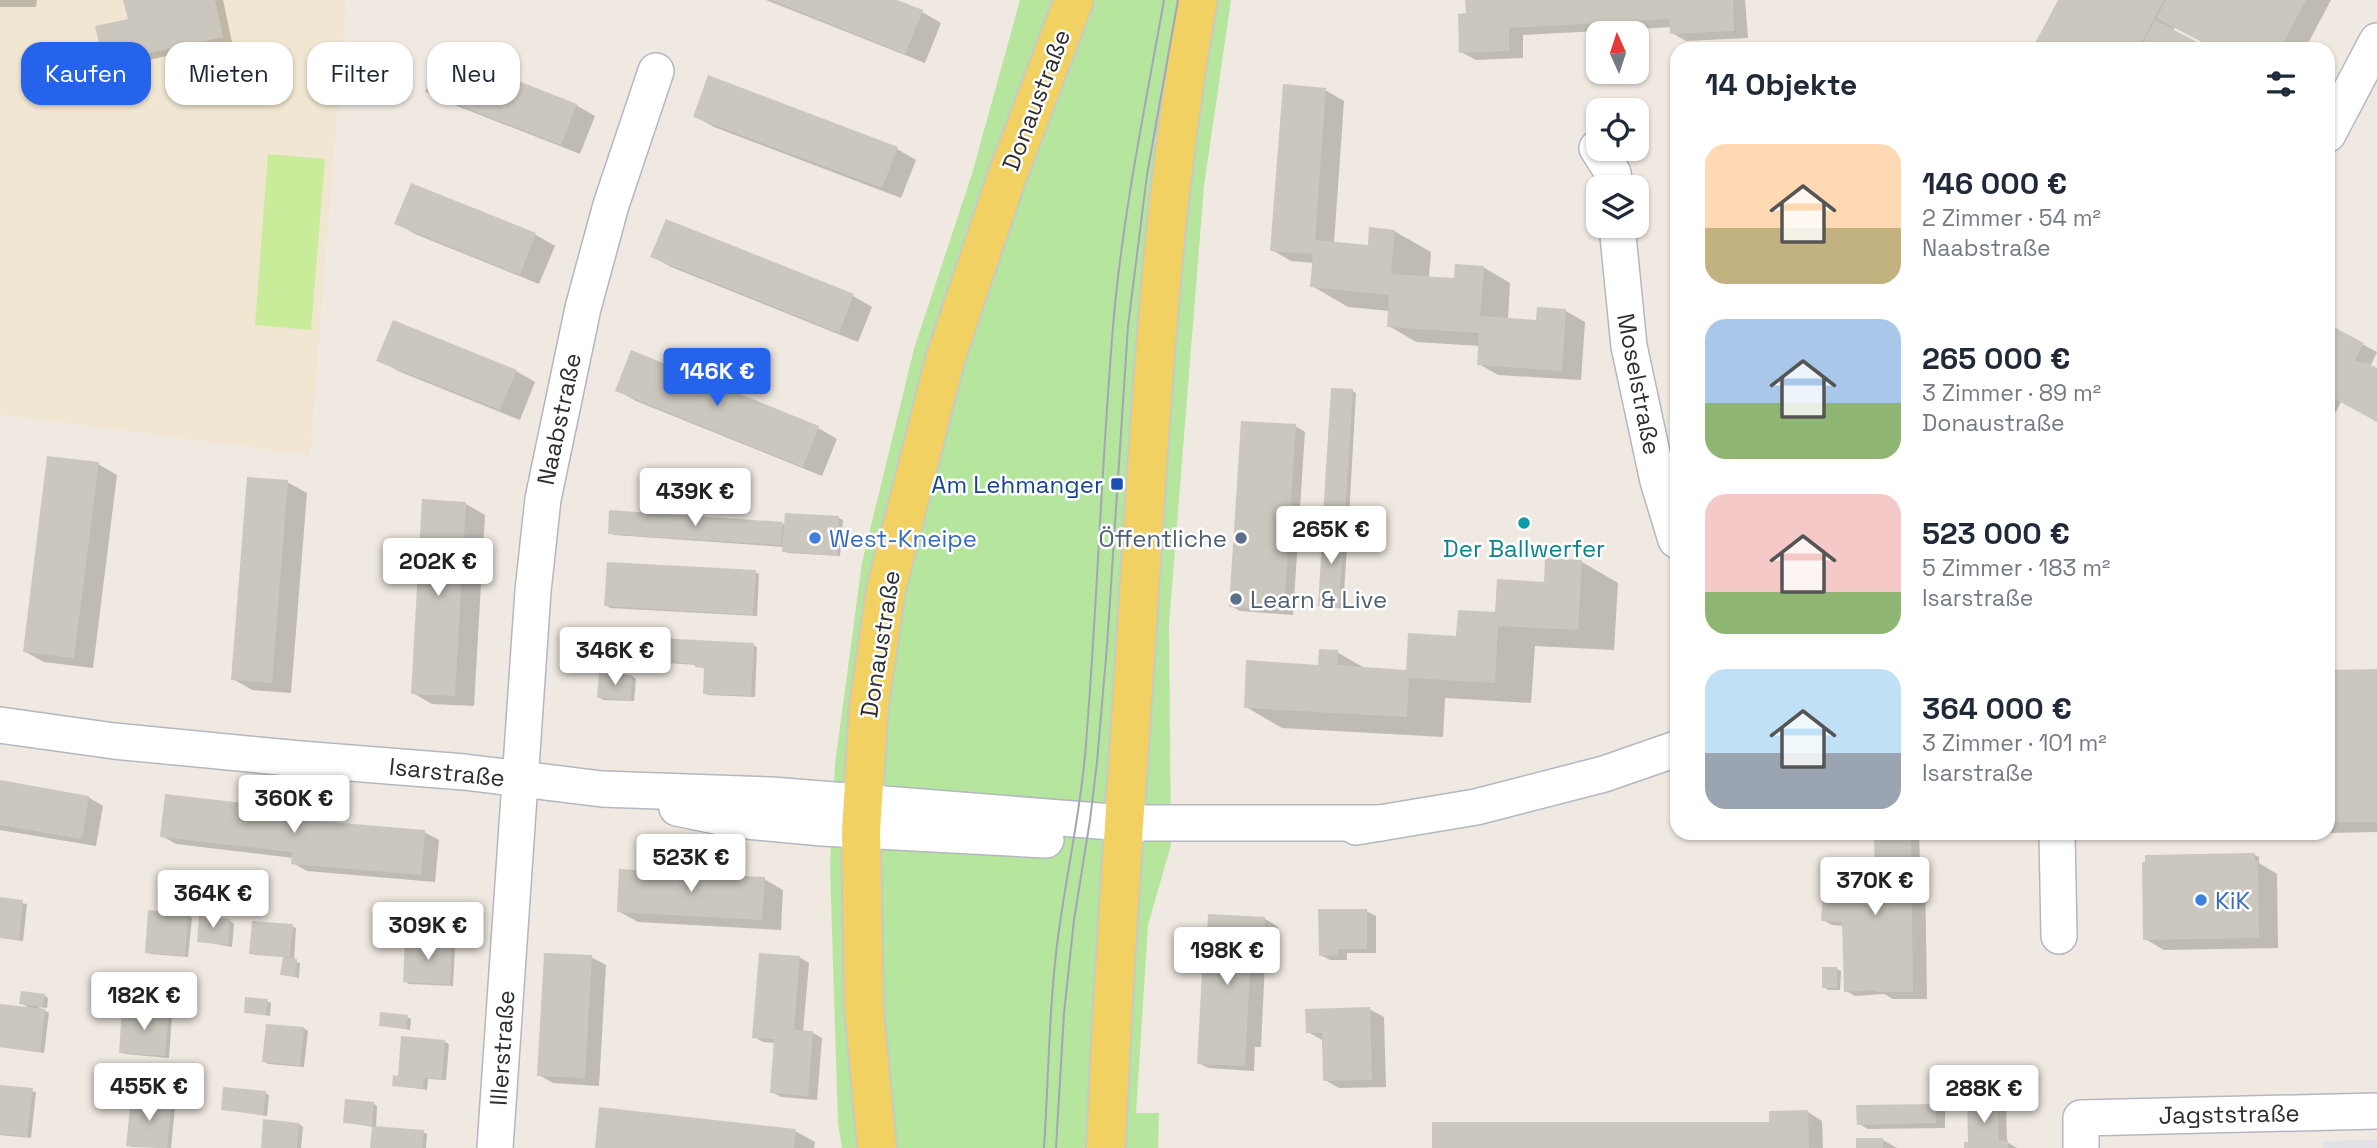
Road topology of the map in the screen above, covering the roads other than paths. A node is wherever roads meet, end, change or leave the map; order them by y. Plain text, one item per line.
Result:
1 (1074, 0) edge
2 (1198, 0) edge
3 (2377, 41) edge
4 (656, 71) dead end
5 (2335, 121) edge
6 (1618, 238) edge
7 (1670, 520) edge
8 (0, 725) edge
9 (1670, 751) edge
10 (520, 779) junction
11 (862, 817) junction
12 (1124, 834) junction
13 (2057, 840) edge
14 (2059, 936) dead end
15 (2377, 1111) edge
16 (2081, 1133) edge
17 (495, 1148) edge
18 (877, 1148) edge
19 (1106, 1148) edge

1 - 11 main road, Donaustraße
2 - 12 main road
3 - 5 street
4 - 10 street, Naabstraße
6 - 7 street, Moselstraße
8 - 10 street, Isarstraße
9 - 12 street
10 - 11 street, Isarstraße
10 - 17 street, Illerstraße
11 - 12 street, Isarstraße
11 - 18 main road, Donaustraße
12 - 19 main road
13 - 14 street
15 - 16 street, Jagststraße

